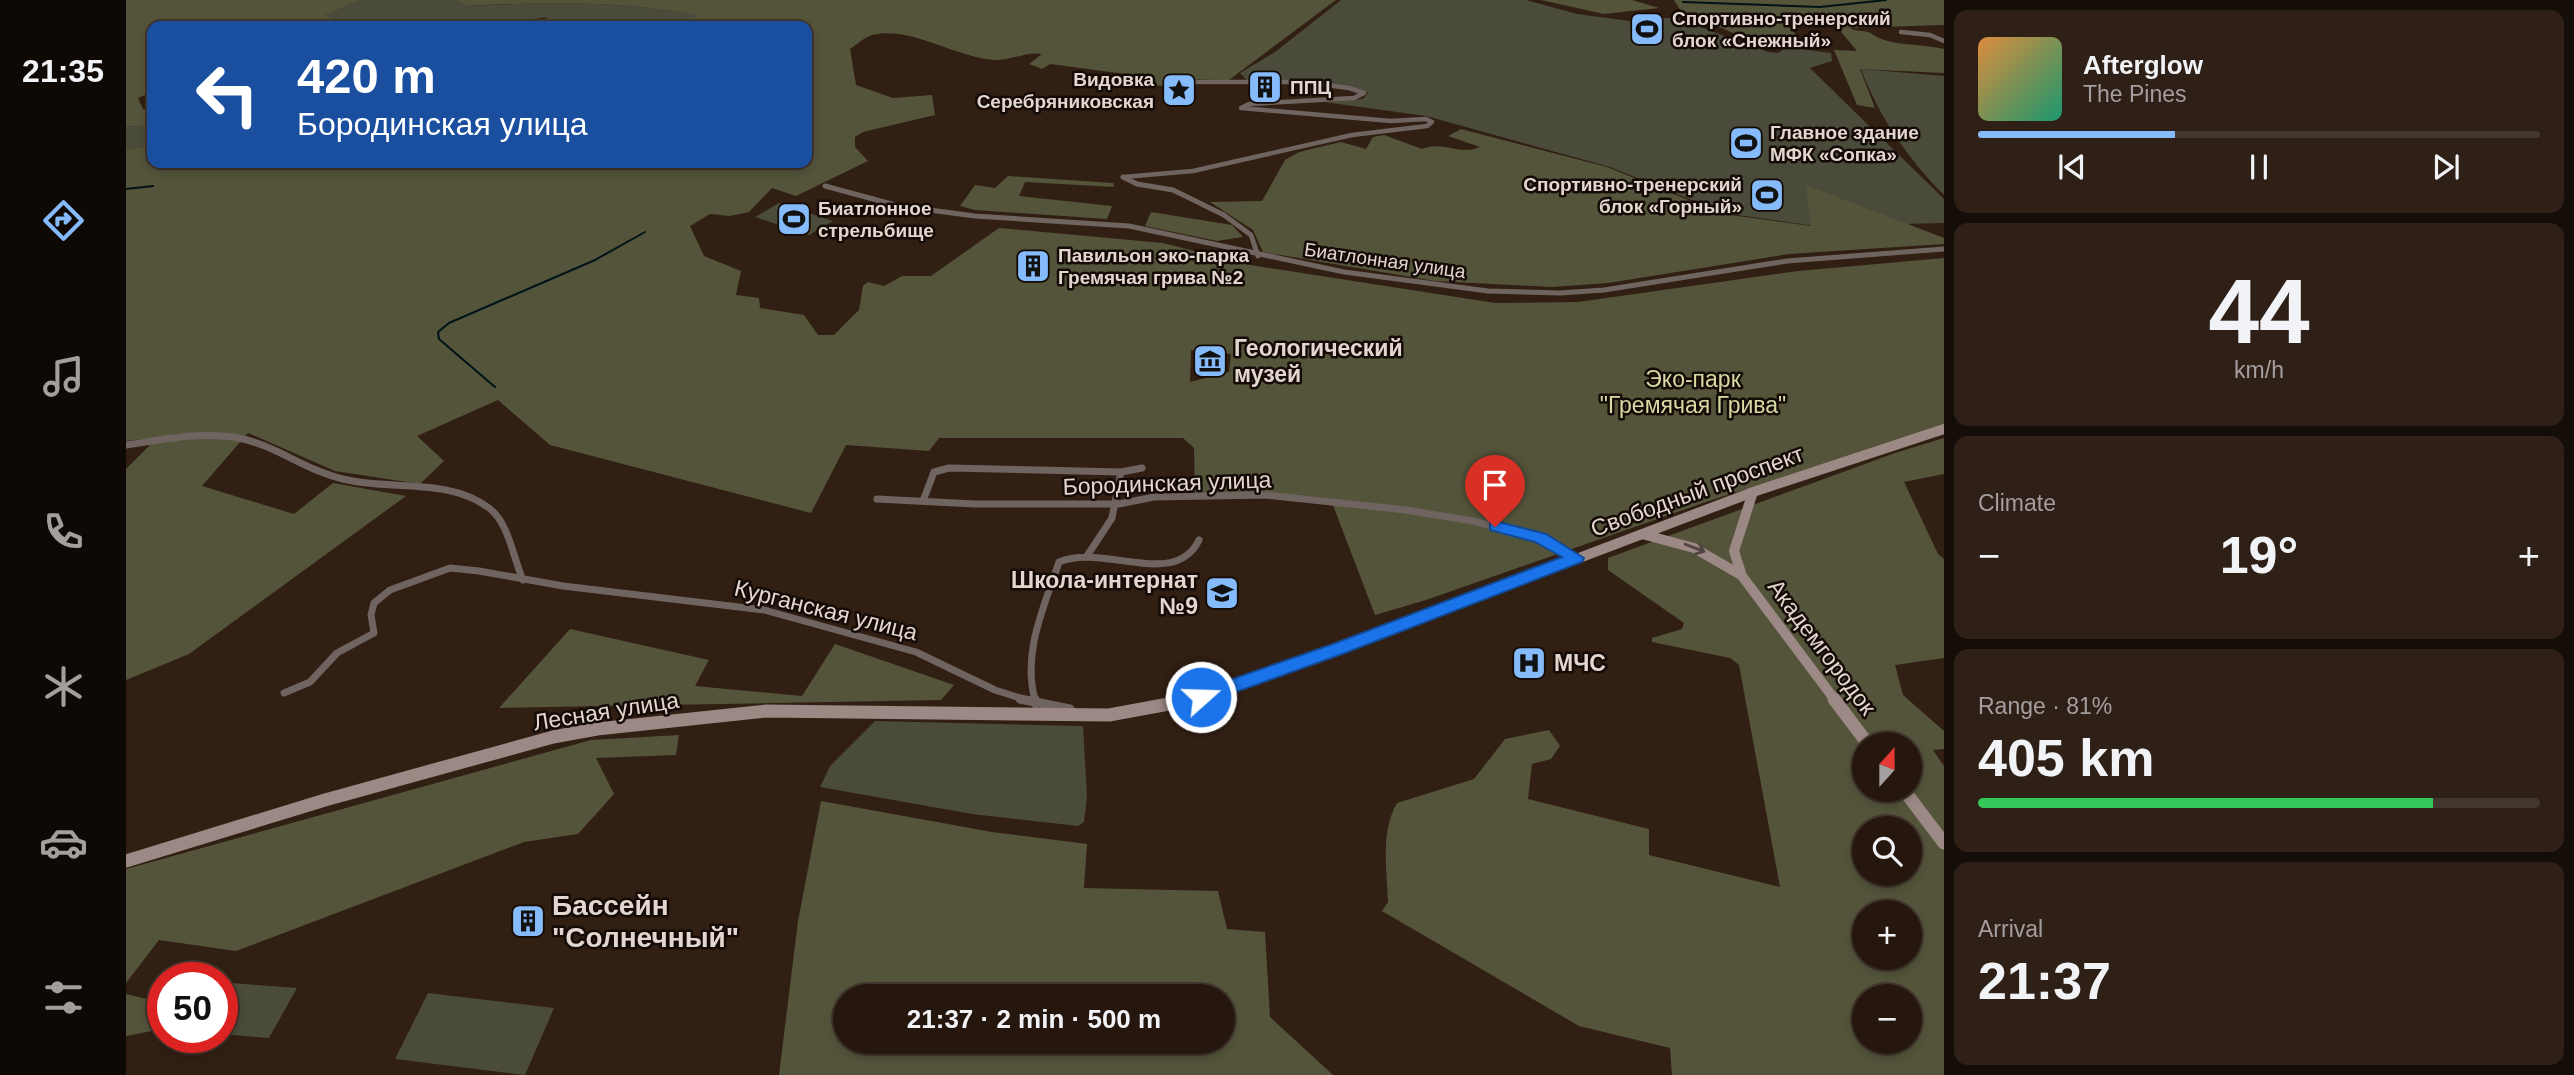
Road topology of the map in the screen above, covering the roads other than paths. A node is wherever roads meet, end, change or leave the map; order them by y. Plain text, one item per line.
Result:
1 (1901, 32) dead end
2 (1944, 41) edge
3 (1175, 82) dead end
4 (825, 186) dead end
5 (1944, 249) edge
6 (1258, 256) junction
7 (1944, 429) edge
8 (126, 445) edge
9 (1142, 468) dead end
10 (1121, 472) junction
11 (1753, 492) junction
12 (877, 499) dead end
13 (923, 501) junction
14 (1119, 504) junction
15 (1642, 534) junction
16 (1199, 540) dead end
17 (1087, 556) junction
18 (1576, 558) junction
19 (1742, 576) junction
20 (523, 580) junction
21 (284, 693) dead end
22 (1036, 704) junction
23 (1108, 715) junction
24 (1859, 732) edge
25 (1913, 802) edge
26 (1944, 843) edge
27 (126, 861) edge

1 - 2 street
3 - 6 street
4 - 6 street, Биатлонная улица
5 - 6 street, Биатлонная улица
7 - 11 main road, Свободный проспект
8 - 20 street
9 - 10 street
10 - 13 street
10 - 14 street
11 - 15 main road, Свободный проспект
11 - 19 main road
12 - 13 street, Бородинская улица
13 - 14 street, Бородинская улица
14 - 17 street
14 - 18 street, Бородинская улица
15 - 18 main road, Свободный проспект
15 -> 19 main road
16 - 17 street
17 - 22 street
18 - 23 main road, Свободный проспект
19 - 24 main road, Академгородок
20 - 21 street, Курганская улица
20 - 22 street, Курганская улица
22 - 23 street, Курганская улица
23 - 27 main road, Лесная улица
25 - 26 main road

